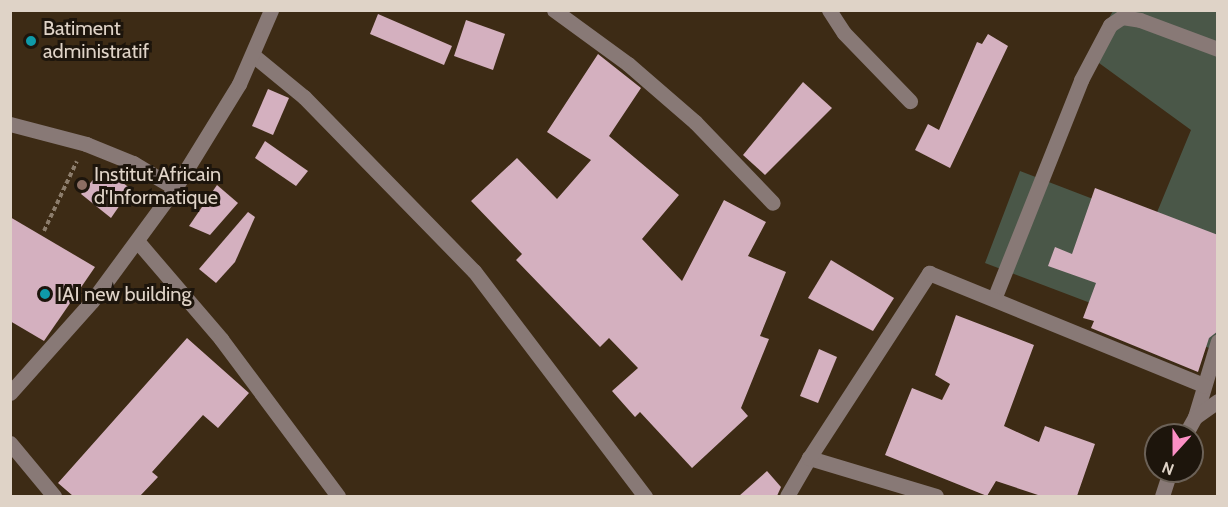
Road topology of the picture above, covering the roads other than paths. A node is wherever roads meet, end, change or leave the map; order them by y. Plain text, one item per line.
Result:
1 (272, 10) edge
2 (554, 10) edge
3 (829, 10) edge
4 (1218, 49) edge
5 (254, 56) junction
6 (910, 101) dead end
7 (11, 125) edge
8 (175, 188) junction
9 (773, 203) dead end
10 (138, 242) junction
11 (994, 299) junction
12 (1218, 341) edge
13 (1204, 386) junction
14 (10, 393) edge
15 (1218, 401) edge
16 (1195, 417) junction
17 (1192, 423) edge
18 (10, 443) edge
19 (809, 458) junction
20 (54, 496) edge
21 (338, 496) edge
22 (645, 496) edge
23 (787, 496) edge
24 (936, 496) edge

1 - 5 street
2 - 9 street
3 - 6 street
4 - 11 street
5 - 8 street
5 - 22 street
7 - 8 street
8 - 10 street
10 - 14 street
10 - 21 street
11 - 13 street
11 - 19 street
12 - 13 street
13 - 16 street
15 - 16 street
16 - 17 street
18 - 20 street
19 - 23 street
19 - 24 street

